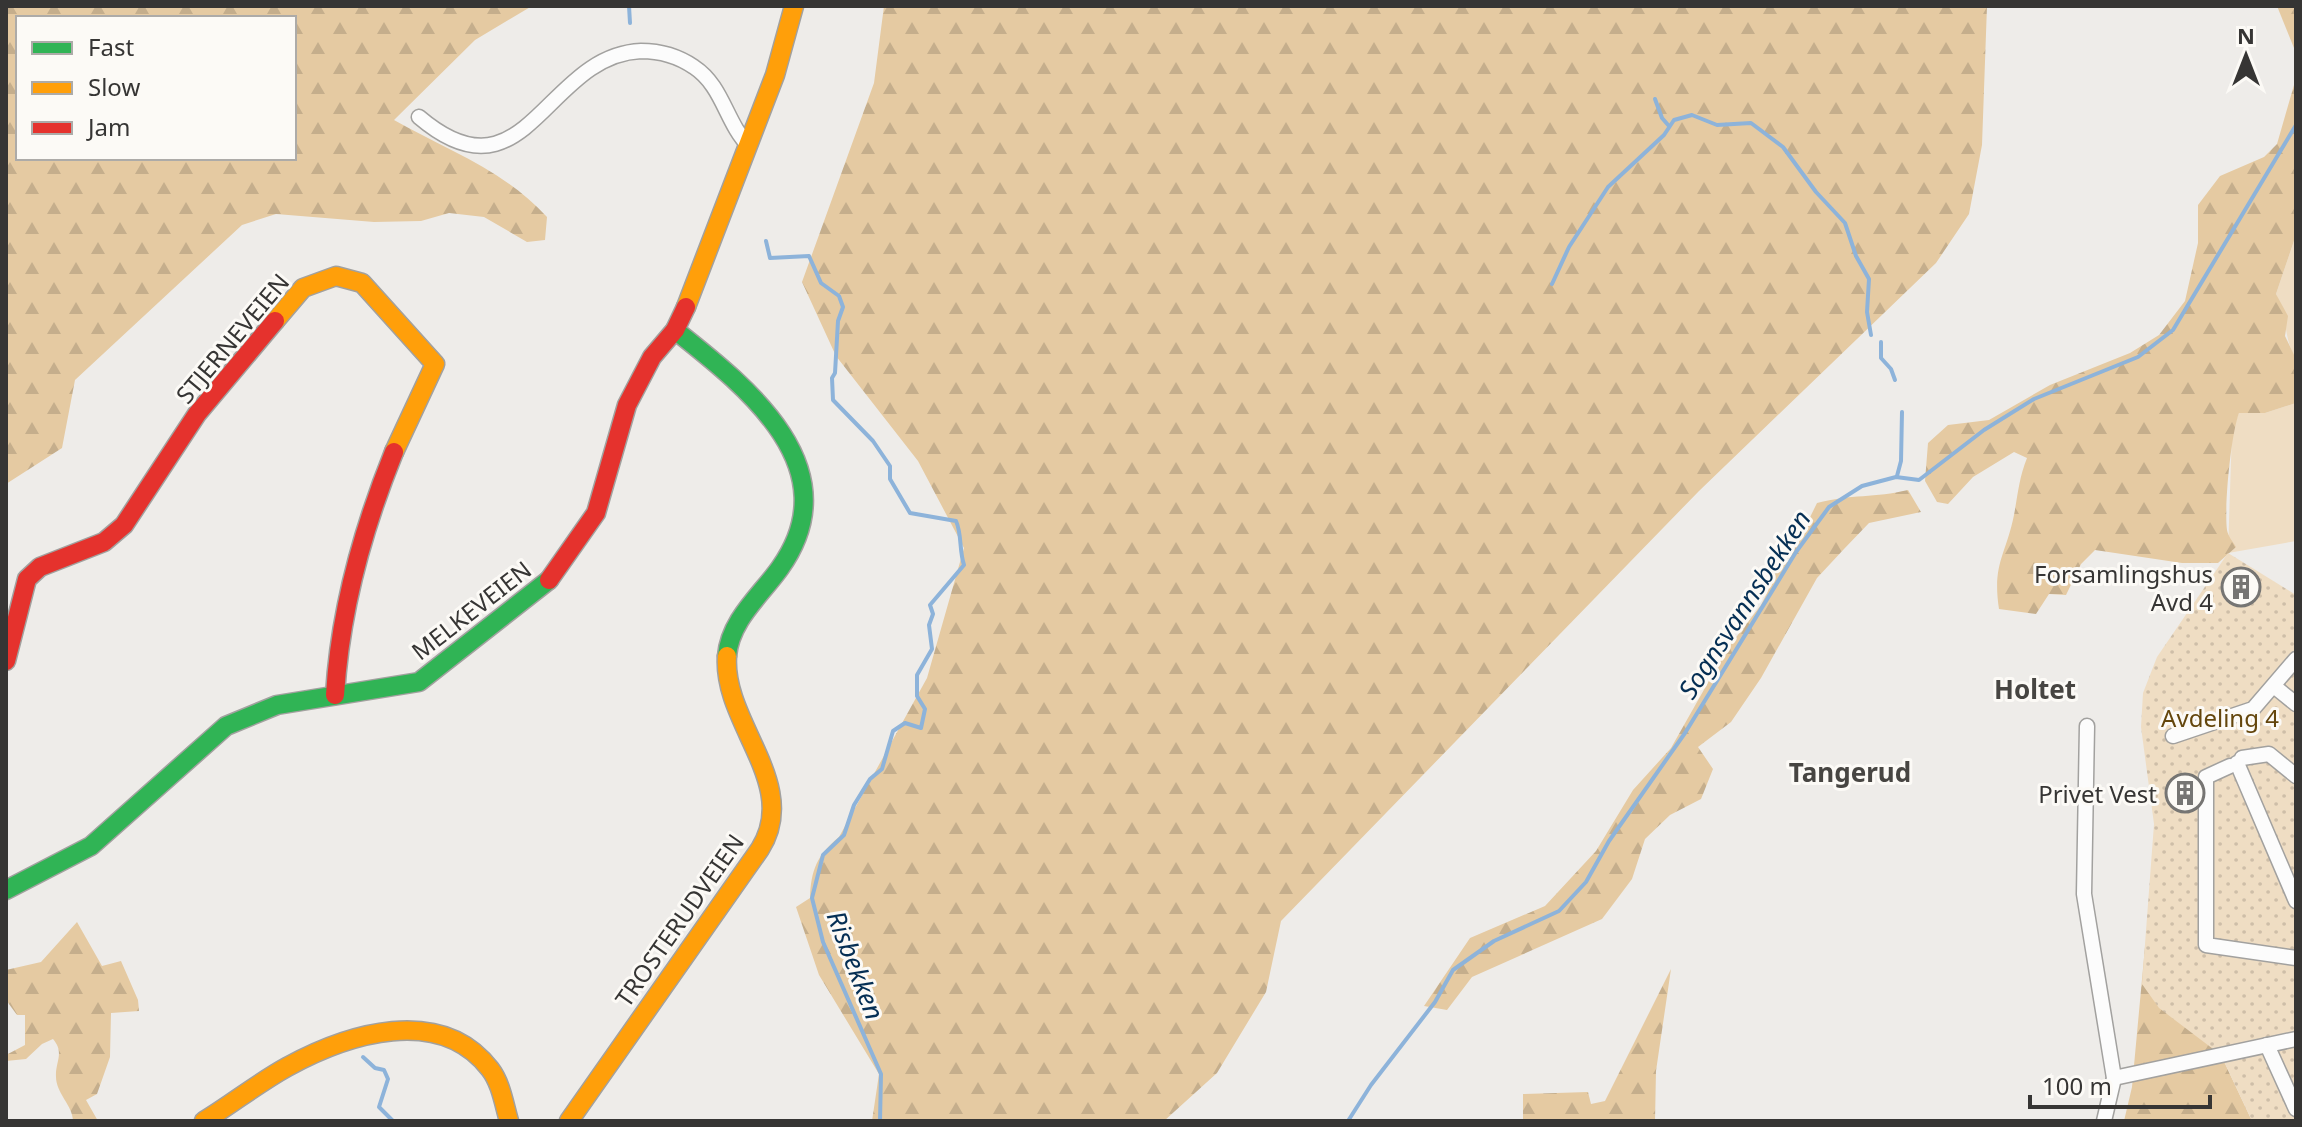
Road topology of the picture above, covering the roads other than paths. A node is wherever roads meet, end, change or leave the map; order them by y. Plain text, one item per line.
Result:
1 (794, 6) edge
2 (419, 117) dead end
3 (749, 146) junction
4 (675, 330) junction
5 (2296, 659) edge
6 (6, 661) edge
7 (2275, 687) junction
8 (335, 695) junction
9 (2296, 704) edge
10 (2087, 726) dead end
11 (2173, 736) dead end
12 (2236, 762) junction
13 (2296, 776) edge
14 (6, 890) edge
15 (2296, 901) edge
16 (2296, 958) edge
17 (2296, 1039) edge
18 (2267, 1045) junction
19 (2114, 1078) junction
20 (2296, 1109) edge
21 (204, 1121) edge
22 (509, 1121) edge
23 (569, 1121) edge
24 (2104, 1121) edge

1 - 3 street, MELKEVEIEN
2 - 3 street
3 - 4 street, MELKEVEIEN
4 - 8 street, MELKEVEIEN
4 - 23 street, TROSTERUDVEIEN
5 - 7 street
6 - 8 street, STJERNEVEIEN
7 - 9 street
7 - 11 street
8 - 14 street, MELKEVEIEN
10 - 19 street
12 - 13 street
12 - 15 street
12 - 16 street
17 - 18 street
18 - 19 street
18 - 20 street
19 - 24 street
21 - 22 street

